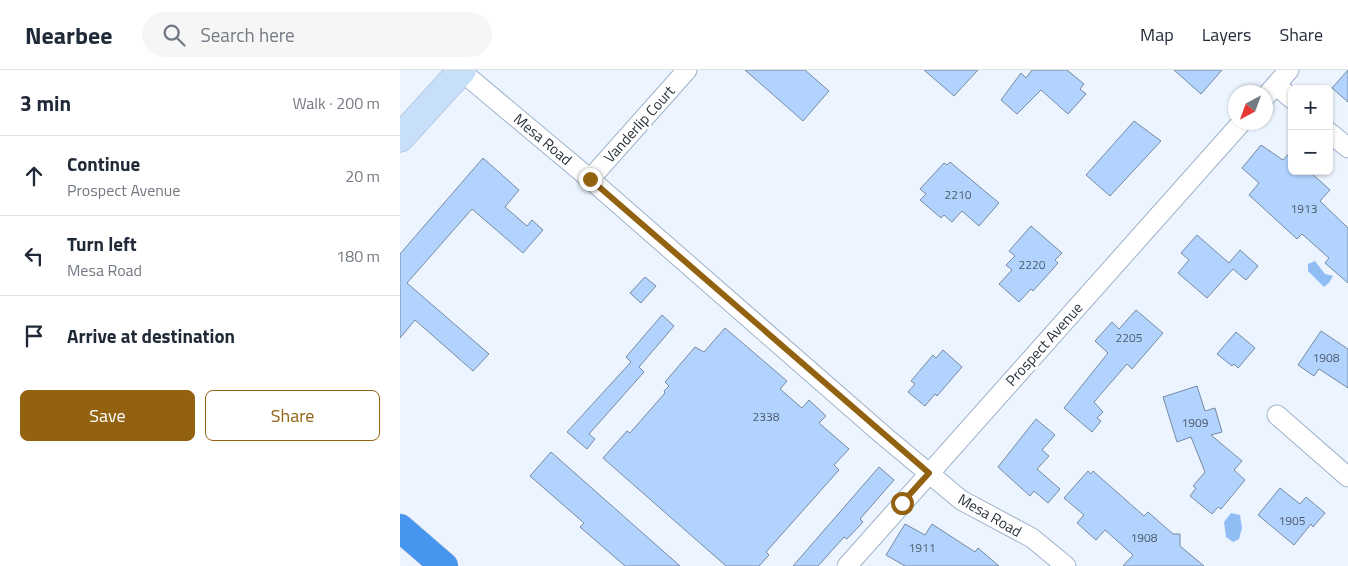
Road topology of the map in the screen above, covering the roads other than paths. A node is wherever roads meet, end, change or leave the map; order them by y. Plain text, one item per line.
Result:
1 (462, 70) edge
2 (687, 70) edge
3 (1289, 70) edge
4 (1273, 89) edge
5 (1273, 92) edge
6 (1288, 97) edge
7 (1235, 130) edge
8 (1333, 135) edge
9 (400, 138) edge
10 (1348, 148) edge
11 (590, 179) junction
12 (1277, 415) dead end
13 (929, 473) junction
14 (1348, 477) edge
15 (400, 528) edge
16 (444, 566) edge
17 (847, 566) edge
18 (1066, 566) edge

1 - 9 main road
1 - 11 street, Mesa Road
2 - 11 street, Vanderlip Court
3 - 4 street
5 - 6 street
7 - 13 street, Prospect Avenue
8 - 10 street
11 - 13 street, Mesa Road
12 - 14 street
13 - 17 street, Prospect Avenue
13 - 18 street, Mesa Road
15 - 16 highway

